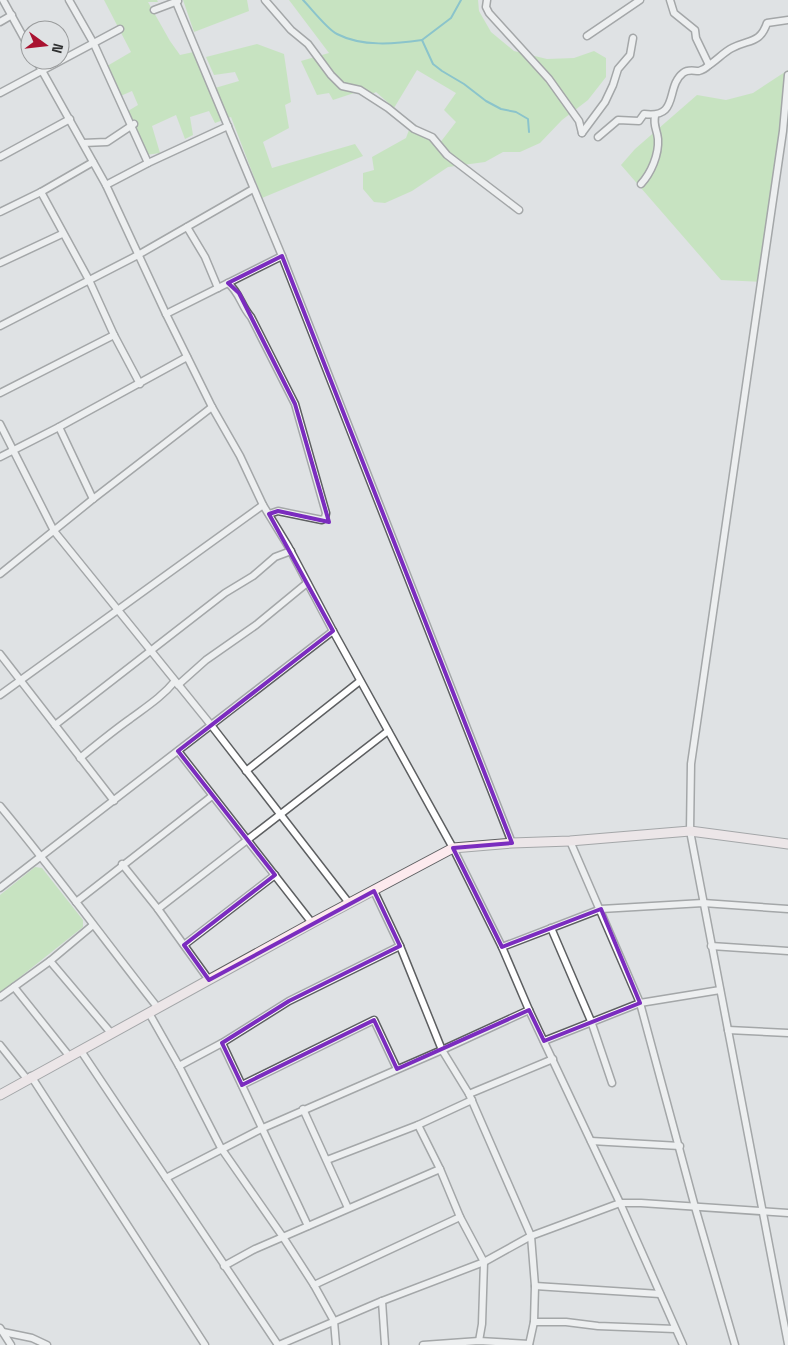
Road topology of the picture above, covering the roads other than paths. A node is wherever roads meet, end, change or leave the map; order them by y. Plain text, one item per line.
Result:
1 (3, 0) edge
2 (69, 0) edge
3 (265, 0) edge
4 (487, 0) edge
5 (640, 0) edge
6 (670, 0) edge
7 (178, 1) edge
8 (154, 10) dead end
9 (12, 15) junction
10 (788, 20) edge
11 (0, 22) edge
12 (20, 30) edge
13 (120, 30) dead end
14 (588, 36) dead end
15 (632, 38) dead end
16 (94, 44) junction
17 (70, 56) edge
18 (710, 65) junction
19 (41, 70) joint
20 (788, 75) edge
21 (0, 93) edge
22 (655, 116) junction
23 (70, 119) junction
24 (132, 124) junction
25 (228, 126) junction
26 (598, 137) dead end
27 (83, 143) junction
28 (0, 157) edge
29 (93, 162) junction
30 (148, 163) junction
31 (641, 184) dead end
32 (106, 185) junction
33 (253, 189) junction
34 (41, 192) junction
35 (519, 210) dead end
36 (0, 212) edge
37 (187, 227) junction
38 (62, 234) junction
39 (138, 255) junction
40 (282, 256) junction
41 (0, 263) edge
42 (89, 280) junction
43 (228, 283) junction
44 (218, 288) junction
45 (166, 314) junction
46 (0, 326) edge
47 (114, 334) junction
48 (187, 357) junction
49 (140, 384) junction
50 (0, 393) edge
51 (212, 407) junction
52 (0, 424) edge
53 (59, 427) junction
54 (14, 450) junction
55 (0, 457) edge
56 (93, 499) junction
57 (263, 505) junction
58 (269, 514) junction
59 (54, 531) junction
60 (291, 551) junction
61 (0, 574) edge
62 (307, 583) junction
63 (117, 610) junction
64 (333, 631) junction
65 (150, 650) junction
66 (0, 654) edge
67 (20, 680) junction
68 (360, 681) junction
69 (176, 683) junction
70 (0, 695) edge
71 (55, 725) junction
72 (211, 725) junction
73 (388, 731) junction
74 (178, 751) junction
75 (80, 758) junction
76 (246, 771) junction
77 (212, 796) junction
78 (114, 801) junction
79 (0, 806) edge
80 (279, 815) junction
81 (690, 831) junction
82 (248, 840) junction
83 (570, 841) junction
84 (512, 843) junction
85 (788, 844) edge
86 (453, 848) junction
87 (41, 856) junction
88 (122, 864) junction
89 (275, 875) junction
90 (0, 888) edge
91 (374, 891) junction
92 (76, 902) junction
93 (349, 903) junction
94 (703, 903) junction
95 (158, 909) junction
96 (601, 909) junction
97 (788, 909) edge
98 (312, 923) junction
99 (92, 925) junction
100 (551, 928) junction
101 (184, 945) junction
102 (400, 946) junction
103 (711, 946) junction
104 (502, 947) junction
105 (788, 951) edge
106 (50, 961) junction
107 (209, 980) junction
108 (14, 987) junction
109 (720, 990) junction
110 (0, 998) edge
111 (640, 1003) junction
112 (158, 1008) junction
113 (529, 1010) junction
114 (150, 1013) junction
115 (591, 1021) junction
116 (728, 1030) junction
117 (111, 1033) junction
118 (788, 1033) edge
119 (544, 1041) junction
120 (222, 1042) junction
121 (0, 1045) edge
122 (442, 1050) junction
123 (81, 1051) junction
124 (70, 1057) junction
125 (553, 1059) junction
126 (179, 1066) junction
127 (397, 1069) junction
128 (29, 1078) junction
129 (612, 1083) dead end
130 (242, 1085) junction
131 (0, 1094) edge
132 (470, 1097) junction
133 (303, 1110) junction
134 (418, 1125) junction
135 (262, 1128) junction
136 (591, 1141) junction
137 (680, 1146) junction
138 (221, 1148) junction
139 (327, 1160) junction
140 (440, 1169) junction
141 (166, 1178) junction
142 (620, 1203) junction
143 (695, 1207) junction
144 (348, 1208) junction
145 (762, 1212) junction
146 (788, 1214) edge
147 (460, 1218) junction
148 (308, 1226) junction
149 (532, 1236) junction
150 (283, 1237) junction
151 (484, 1262) junction
152 (224, 1266) junction
153 (314, 1285) junction
154 (535, 1286) junction
155 (660, 1294) junction
156 (382, 1301) junction
157 (334, 1321) junction
158 (534, 1322) junction
159 (675, 1329) junction
160 (2, 1330) edge
161 (480, 1341) junction
162 (788, 1344) edge
163 (11, 1345) edge
164 (47, 1345) edge
165 (205, 1345) edge
166 (279, 1345) edge
167 (336, 1345) edge
168 (385, 1345) edge
169 (423, 1345) edge
170 (529, 1345) edge
171 (683, 1345) edge
172 (735, 1345) edge

1 - 9 street
2 - 16 street
3 - 35 street
4 - 15 street
5 - 14 street
6 - 18 street
7 - 8 street
7 - 25 street
9 - 11 street
9 - 12 street
10 - 18 street
13 - 16 street
16 - 17 street
16 - 24 street
18 - 22 street
19 - 21 street
19 - 23 street
20 - 81 street
22 - 26 street
22 - 31 street
23 - 27 street
23 - 28 street
24 - 27 street
24 - 30 street
25 - 30 street
25 - 33 street
27 - 29 street
29 - 32 street
29 - 34 street
30 - 32 street
32 - 39 street
33 - 37 street
33 - 40 street
34 - 36 street
34 - 38 street
37 - 39 street
37 - 44 street
38 - 41 street
38 - 42 street
39 - 42 street
39 - 45 street
40 - 43 street
40 - 84 street
42 - 46 street
42 - 47 street
43 - 44 street
43 - 58 street
44 - 45 street
45 - 48 street
47 - 49 street
47 - 50 street
48 - 49 street
48 - 51 street
49 - 53 street
51 - 56 street
51 - 57 street
52 - 54 street
53 - 54 street
53 - 56 street
54 - 55 street
54 - 59 street
56 - 59 street
57 - 58 street
57 - 63 street
58 - 60 street
59 - 61 street
59 - 63 street
60 - 62 street
60 - 65 street
62 - 64 street
62 - 69 street
63 - 65 street
63 - 67 street
64 - 68 street
64 - 72 street
65 - 69 street
65 - 71 street
66 - 67 street
67 - 70 street
67 - 71 street
68 - 73 street
68 - 76 street
69 - 72 street
69 - 75 street
71 - 75 street
72 - 74 street
72 - 76 street
73 - 80 street
73 - 86 street
74 - 77 street
74 - 78 street
75 - 78 street
76 - 80 street
77 - 82 street
77 - 88 street
78 - 87 street
79 - 87 street
80 - 82 street
80 - 93 street
81 - 83 street
81 - 85 street
81 - 94 street
82 - 89 street
82 - 95 street
83 - 84 street
83 - 96 street
84 - 86 street
86 - 91 street
86 - 104 street
87 - 90 street
87 - 92 street
88 - 92 street
88 - 95 street
89 - 98 street
89 - 101 street
91 - 93 street
91 - 102 street
92 - 99 street
93 - 98 street
94 - 96 street
94 - 97 street
94 - 103 street
95 - 101 street
96 - 100 street
96 - 111 street
98 - 107 street
99 - 106 street
99 - 112 street
100 - 104 street
100 - 115 street
101 - 107 street
102 - 120 street
102 - 122 street
103 - 105 street
103 - 109 street
104 - 113 street
106 - 108 street
106 - 117 street
107 - 112 street
108 - 110 street
108 - 124 street
109 - 111 street
109 - 116 street
111 - 115 street
111 - 137 street
112 - 114 street
113 - 119 street
113 - 122 street
114 - 117 street
114 - 126 street
115 - 119 street
115 - 129 street
116 - 118 street
116 - 145 street
117 - 123 street
119 - 125 street
120 - 126 street
120 - 130 street
121 - 128 street
122 - 127 street
122 - 132 street
123 - 124 street
123 - 141 street
124 - 128 street
125 - 132 street
125 - 136 street
126 - 138 street
127 - 130 street
127 - 133 street
128 - 131 street
128 - 165 street
130 - 135 street
132 - 134 street
132 - 149 street
133 - 135 street
133 - 139 street
134 - 139 street
134 - 140 street
135 - 138 street
135 - 148 street
136 - 137 street
136 - 142 street
137 - 143 street
138 - 141 street
138 - 150 street
139 - 144 street
140 - 144 street
140 - 147 street
141 - 152 street
142 - 143 street
142 - 149 street
142 - 155 street
143 - 145 street
143 - 172 street
144 - 148 street
145 - 146 street
145 - 162 street
147 - 151 street
147 - 153 street
148 - 150 street
149 - 151 street
149 - 154 street
150 - 152 street
150 - 153 street
151 - 156 street
151 - 161 street
152 - 166 street
153 - 157 street
154 - 155 street
154 - 158 street
155 - 159 street
156 - 157 street
156 - 168 street
157 - 166 street
157 - 167 street
158 - 159 street
158 - 170 street
159 - 171 street
160 - 163 street
160 - 164 street
161 - 169 street
161 - 170 street

